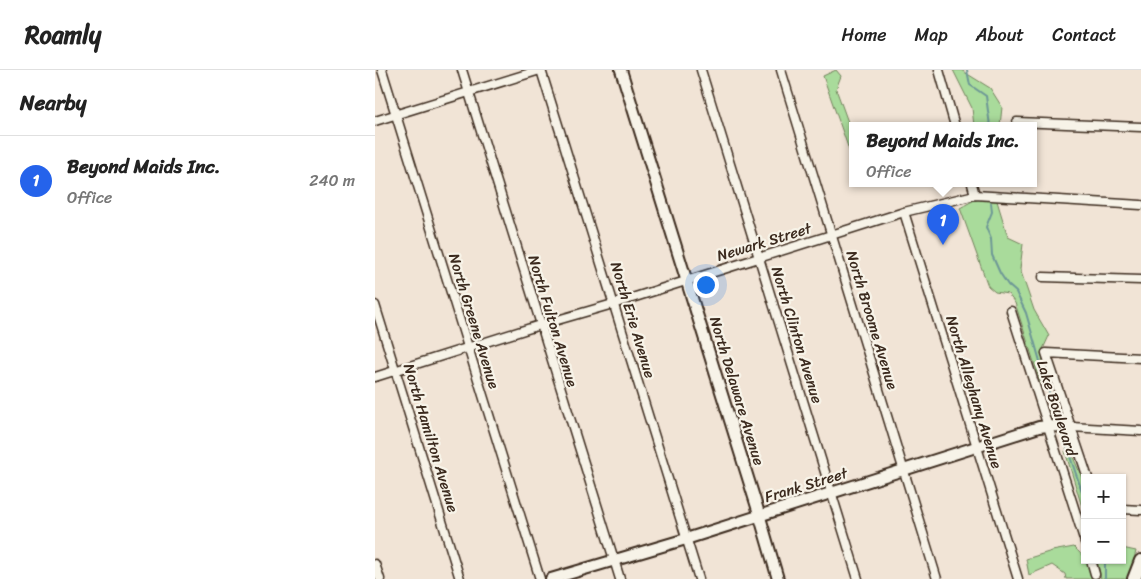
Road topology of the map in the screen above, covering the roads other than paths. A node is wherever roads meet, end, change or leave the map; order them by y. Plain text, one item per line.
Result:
1 (383, 70) edge
2 (462, 70) edge
3 (540, 70) edge
4 (621, 70) edge
5 (701, 70) edge
6 (781, 70) edge
7 (939, 70) edge
8 (468, 91) junction
9 (396, 114) junction
10 (375, 121) edge
11 (954, 122) edge
12 (1037, 123) edge
13 (1141, 127) edge
14 (973, 187) edge
15 (975, 195) junction
16 (1141, 205) edge
17 (904, 212) junction
18 (832, 236) junction
19 (759, 258) junction
20 (1043, 277) dead end
21 (686, 280) junction
22 (1141, 280) edge
23 (613, 304) junction
24 (375, 305) edge
25 (1011, 311) dead end
26 (540, 325) junction
27 (468, 348) junction
28 (1141, 358) edge
29 (395, 371) junction
30 (375, 377) edge
31 (1048, 426) junction
32 (1071, 427) junction
33 (1141, 431) edge
34 (976, 448) junction
35 (904, 471) junction
36 (1087, 474) edge
37 (831, 492) junction
38 (1126, 509) edge
39 (1141, 510) edge
40 (759, 515) junction
41 (1081, 529) edge
42 (687, 539) junction
43 (614, 560) junction
44 (1141, 561) edge
45 (375, 564) edge
46 (1092, 564) edge
47 (1095, 574) dead end
48 (380, 579) edge
49 (460, 579) edge
50 (540, 579) edge
51 (551, 579) edge
52 (620, 579) edge
53 (699, 579) edge
54 (778, 579) edge
55 (857, 579) edge
56 (937, 579) edge
57 (1018, 579) edge
58 (1134, 579) edge

1 - 9 street, North Greene Avenue
2 - 8 street, North Fulton Avenue
3 - 8 street
3 - 23 street, North Erie Avenue
4 - 21 street, North Delaware Avenue
5 - 19 street, North Clinton Avenue
6 - 18 street, North Broome Avenue
7 - 11 street
8 - 9 street
8 - 26 street, North Fulton Avenue
9 - 10 street
9 - 27 street, North Greene Avenue
12 - 13 street
14 - 15 street
15 - 16 street, Newark Street
15 - 17 street, Newark Street
17 - 18 street, Newark Street
17 - 34 street, North Alleghany Avenue
18 - 19 street, Newark Street
18 - 35 street, North Broome Avenue
19 - 21 street, Newark Street
19 - 37 street, North Clinton Avenue
20 - 22 street
21 - 23 street, Newark Street
21 - 40 street, North Delaware Avenue
23 - 26 street, Newark Street
23 - 42 street, North Erie Avenue
24 - 29 street, North Hamilton Avenue
25 - 31 street, Lake Boulevard
26 - 27 street, Newark Street
26 - 43 street, North Fulton Avenue
27 - 29 street, Newark Street
27 - 50 street, North Greene Avenue
28 - 32 street, Lake Boulevard
29 - 30 street, Newark Street
29 - 49 street, North Hamilton Avenue
31 - 32 street, Frank Street
31 - 34 street, Frank Street
31 - 41 street, Lake Boulevard
32 - 33 street
32 - 36 street, Lake Boulevard
34 - 35 street, Frank Street
34 - 57 street, North Alleghany Avenue
35 - 37 street, Frank Street
35 - 56 street, North Broome Avenue
37 - 40 street, Frank Street
37 - 55 street, North Clinton Avenue
38 - 39 street
40 - 42 street, Frank Street
40 - 54 street, North Delaware Avenue
42 - 43 street, Frank Street
42 - 53 street, North Erie Avenue
43 - 51 street, Frank Street
43 - 52 street, North Fulton Avenue
44 - 58 highway
45 - 48 street
46 - 47 street

